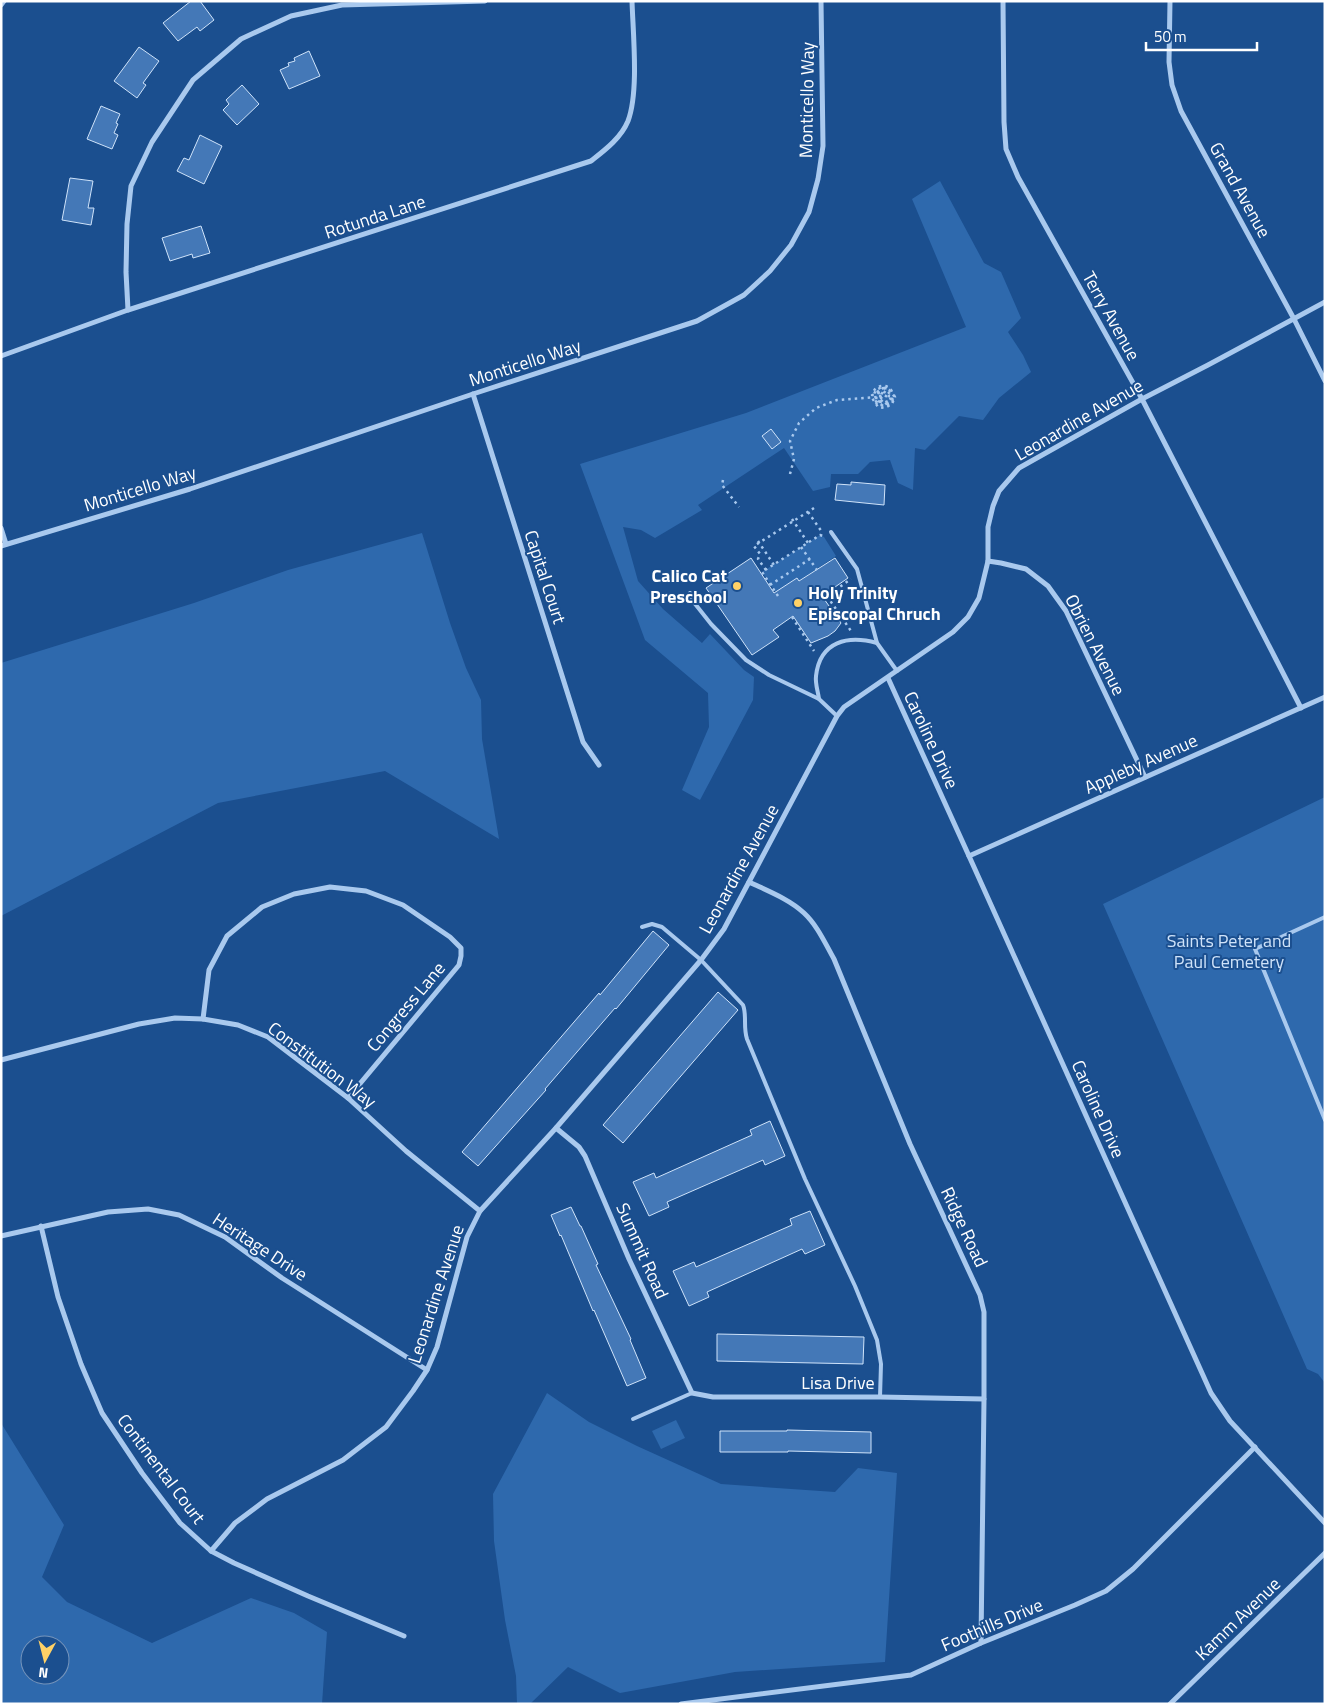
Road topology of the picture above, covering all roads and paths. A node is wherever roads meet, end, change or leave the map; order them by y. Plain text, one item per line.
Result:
1 (4, 1) edge
2 (485, 1) edge
3 (632, 1) edge
4 (821, 1) edge
5 (1002, 1) edge
6 (1170, 1) edge
7 (1, 5) edge
8 (1325, 302) edge
9 (128, 310) junction
10 (1294, 319) junction
11 (1, 356) edge
12 (1325, 381) edge
13 (472, 394) junction
14 (885, 397) dead end
15 (1142, 399) junction
16 (790, 474) dead end
17 (723, 480) dead end
18 (739, 507) dead end
19 (814, 508) dead end
20 (808, 511) junction
21 (793, 520) junction
22 (1, 528) edge
23 (831, 532) dead end
24 (758, 542) junction
25 (808, 543) junction
26 (4, 545) edge
27 (802, 547) junction
28 (810, 559) junction
29 (988, 561) junction
30 (774, 565) junction
31 (766, 570) junction
32 (816, 570) dead end
33 (851, 579) dead end
34 (770, 585) junction
35 (690, 593) dead end
36 (778, 596) dead end
37 (792, 617) dead end
38 (856, 639) junction
39 (877, 643) junction
40 (821, 661) junction
41 (897, 671) junction
42 (888, 678) junction
43 (1325, 697) edge
44 (819, 699) junction
45 (1301, 708) junction
46 (838, 716) junction
47 (600, 765) dead end
48 (1145, 778) junction
49 (970, 856) junction
50 (749, 882) junction
51 (1325, 917) edge
52 (642, 926) dead end
53 (701, 960) junction
54 (203, 1019) junction
55 (1, 1060) edge
56 (348, 1098) junction
57 (1325, 1120) edge
58 (556, 1128) junction
59 (480, 1210) junction
60 (42, 1226) junction
61 (1, 1236) edge
62 (427, 1370) junction
63 (692, 1393) junction
64 (880, 1397) junction
65 (984, 1400) junction
66 (633, 1418) dead end
67 (1255, 1447) junction
68 (1325, 1523) edge
69 (211, 1551) junction
70 (1325, 1554) edge
71 (404, 1636) dead end
72 (981, 1642) junction
73 (681, 1704) edge
74 (1170, 1704) edge

1 - 7 street
2 - 9 street
3 - 9 street, Rotunda Lane
4 - 13 street, Monticello Way
5 - 15 street, Terry Avenue
6 - 10 street, Grand Avenue
8 - 10 street, Leonardine Avenue
9 - 11 street, Rotunda Lane
10 - 12 street, Grand Avenue
10 - 15 street, Leonardine Avenue
13 - 26 street, Monticello Way
13 - 47 street, Capital Court
14 - 16 path
15 - 29 street, Leonardine Avenue
15 - 45 street, Terry Avenue
17 - 18 path
19 - 20 path
20 - 21 path
20 - 25 path
21 - 24 path
21 - 25 path
22 - 26 street, Monticello Way
23 - 39 lane
24 - 30 path
24 - 31 path
25 - 27 path
27 - 28 path
27 - 30 path
28 - 32 path
28 - 34 path
29 - 41 street, Leonardine Avenue
29 - 48 street, Obrien Avenue
30 - 31 path
31 - 34 path
33 - 38 path
34 - 36 path
35 - 44 lane
37 - 40 path
38 - 39 lane
38 - 40 lane
39 - 41 lane
40 - 44 lane
41 - 42 street, Leonardine Avenue
42 - 46 street, Leonardine Avenue
42 - 49 street, Caroline Drive
43 - 45 street, Appleby Avenue
44 - 46 lane
45 - 48 street, Appleby Avenue
46 - 50 street, Leonardine Avenue
48 - 49 street, Appleby Avenue
49 - 67 street, Caroline Drive
50 - 53 street, Leonardine Avenue
50 - 65 street, Ridge Road
51 - 57 lane
52 - 53 lane
53 - 58 street, Leonardine Avenue
53 - 64 lane
54 - 55 street, Constitution Way
54 - 56 street, Constitution Way
54 - 56 street, Congress Lane
56 - 59 street, Constitution Way
58 - 59 street, Leonardine Avenue
58 - 63 street, Summit Road
59 - 62 street, Leonardine Avenue
60 - 61 street, Heritage Drive
60 - 62 street, Heritage Drive
60 - 69 street, Continental Court
62 - 69 street, Leonardine Avenue
63 - 64 street, Lisa Drive
63 - 66 lane
64 - 65 street, Lisa Drive
65 - 72 street, Ridge Road
67 - 68 street, Caroline Drive
67 - 72 street, Foothills Drive
69 - 71 street, Continental Court
70 - 74 street, Kamm Avenue
72 - 73 street, Foothills Drive

